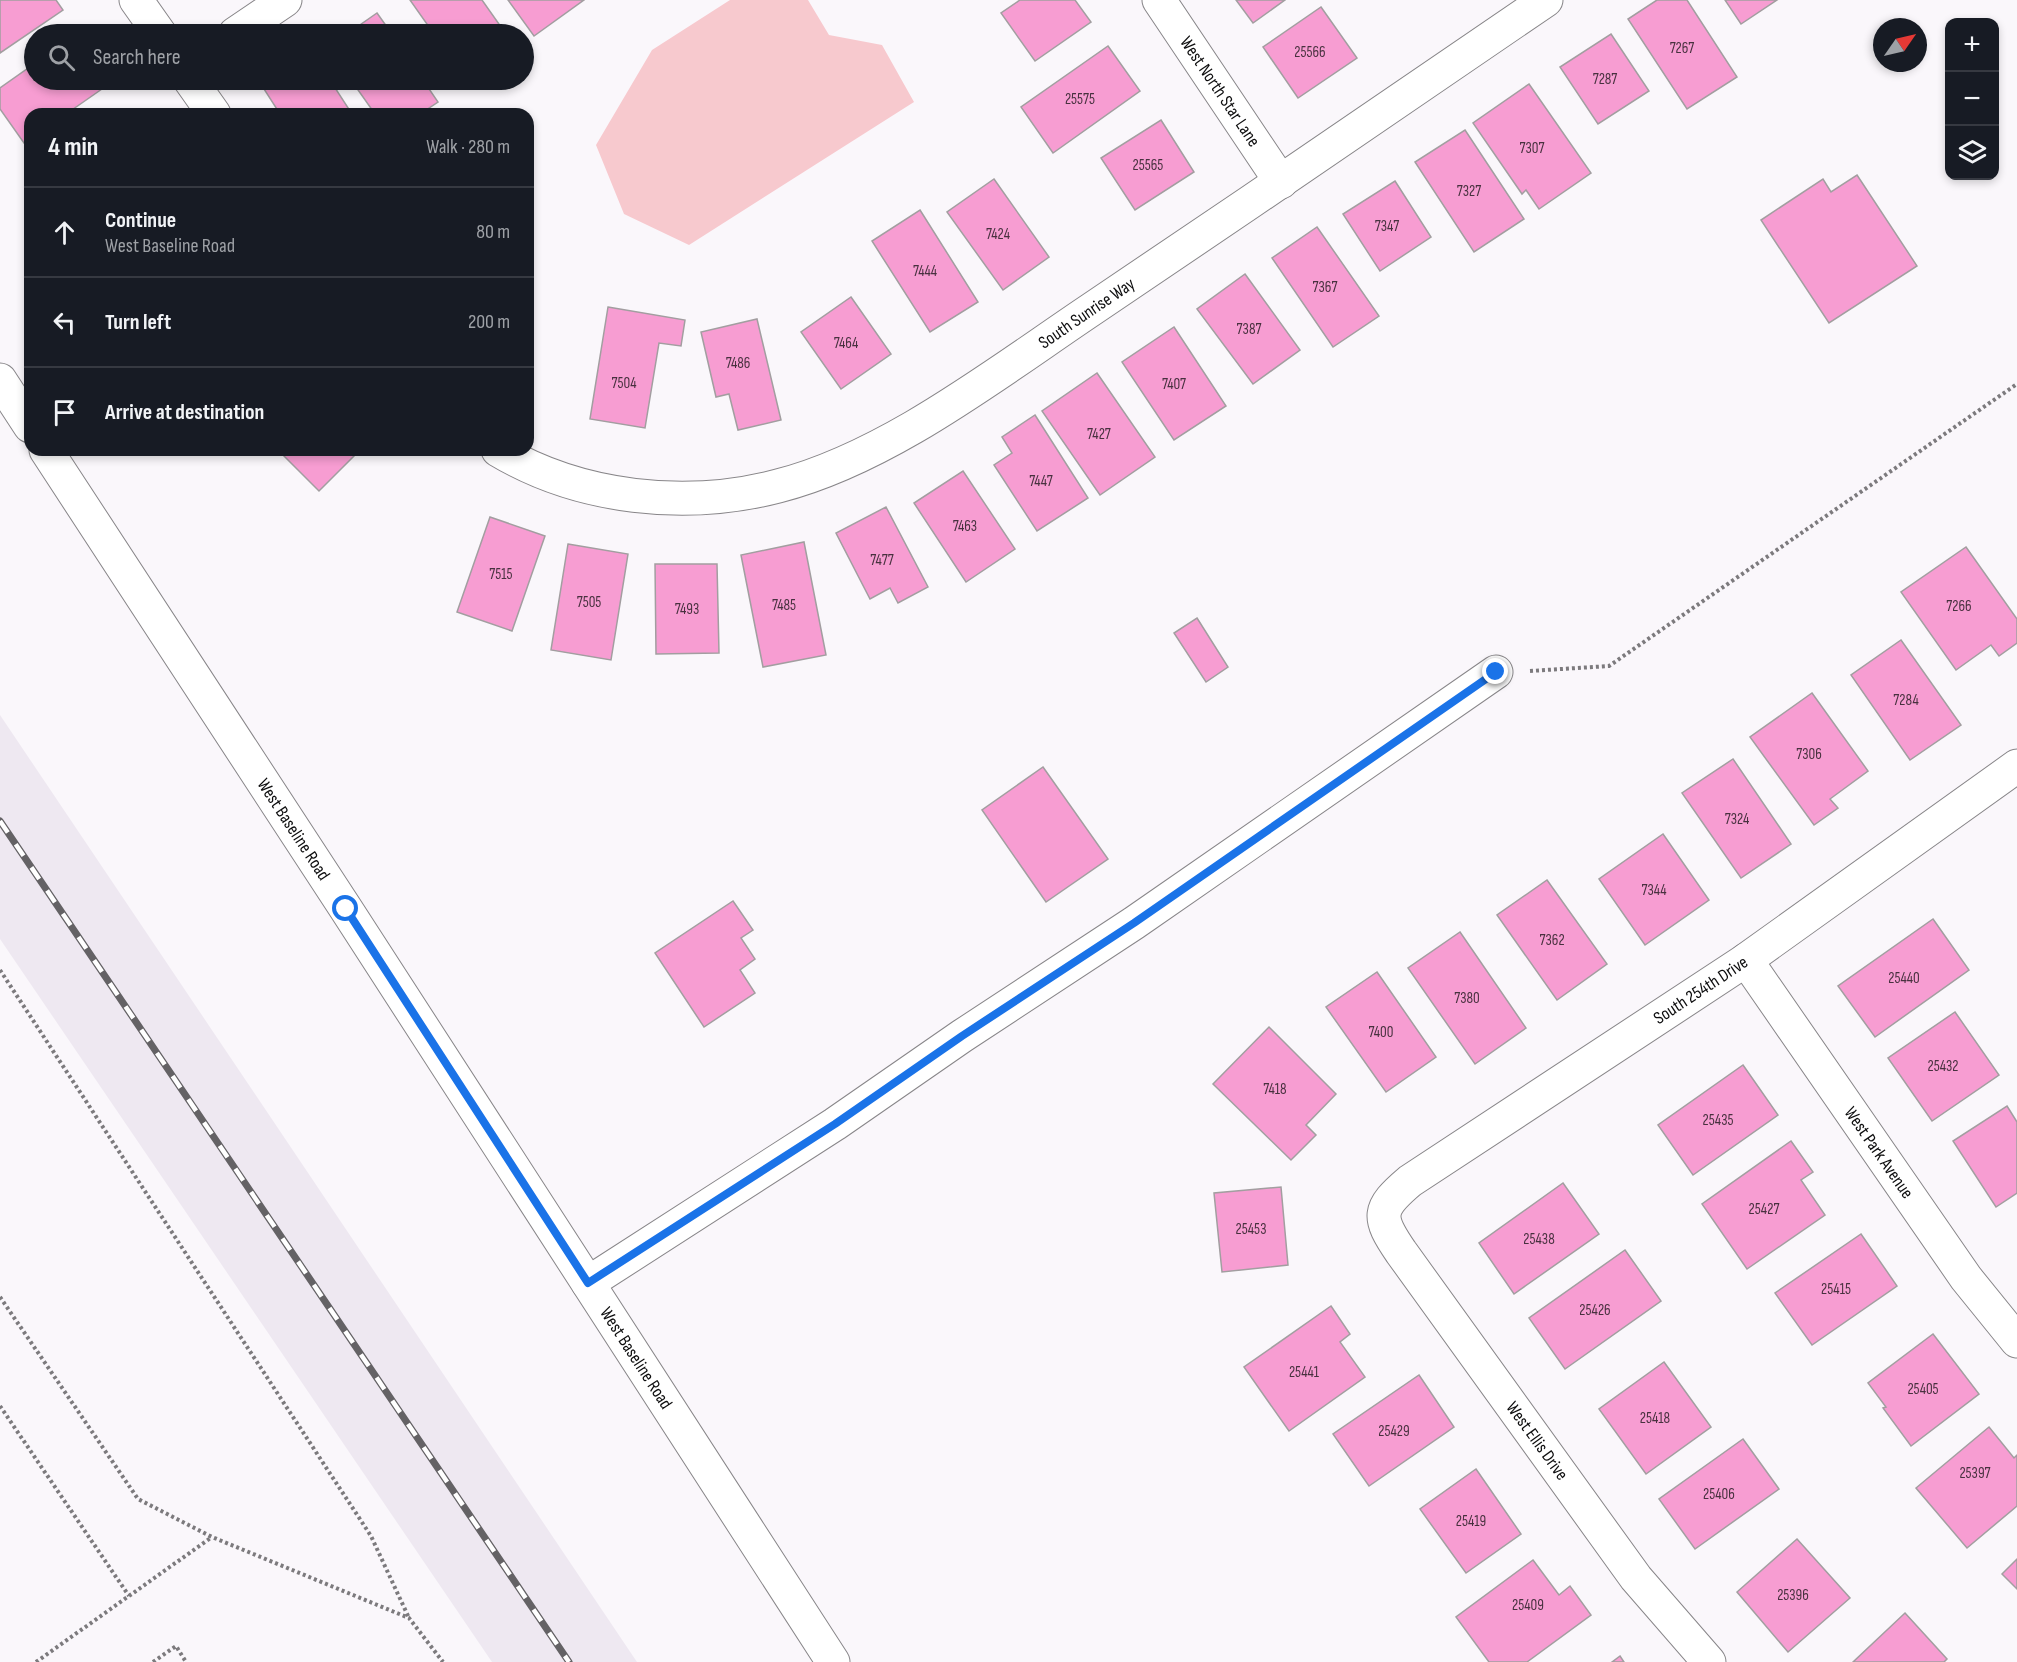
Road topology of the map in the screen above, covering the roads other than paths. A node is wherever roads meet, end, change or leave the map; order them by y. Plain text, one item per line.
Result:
1 (136, 0) edge
2 (285, 0) edge
3 (1159, 0) edge
4 (1546, 0) edge
5 (153, 24) edge
6 (250, 24) edge
7 (197, 90) edge
8 (210, 108) edge
9 (1281, 182) junction
10 (0, 380) edge
11 (24, 417) edge
12 (50, 456) edge
13 (510, 456) edge
14 (1496, 672) road end
15 (2017, 766) edge
16 (1746, 960) junction
17 (1384, 1209) joint
18 (588, 1283) junction
19 (2017, 1341) edge
20 (833, 1662) edge
21 (1709, 1662) edge

1 - 5 street
2 - 6 street
3 - 9 street, West North Star Lane
4 - 9 street, South Sunrise Way
7 - 8 street
9 - 13 street, South Sunrise Way
10 - 11 street
12 - 18 street, West Baseline Road
14 - 18 street
15 - 16 street, South 254th Drive
16 - 17 street, South 254th Drive
16 - 19 street, West Park Avenue
17 - 21 street, West Ellis Drive
18 - 20 street, West Baseline Road

